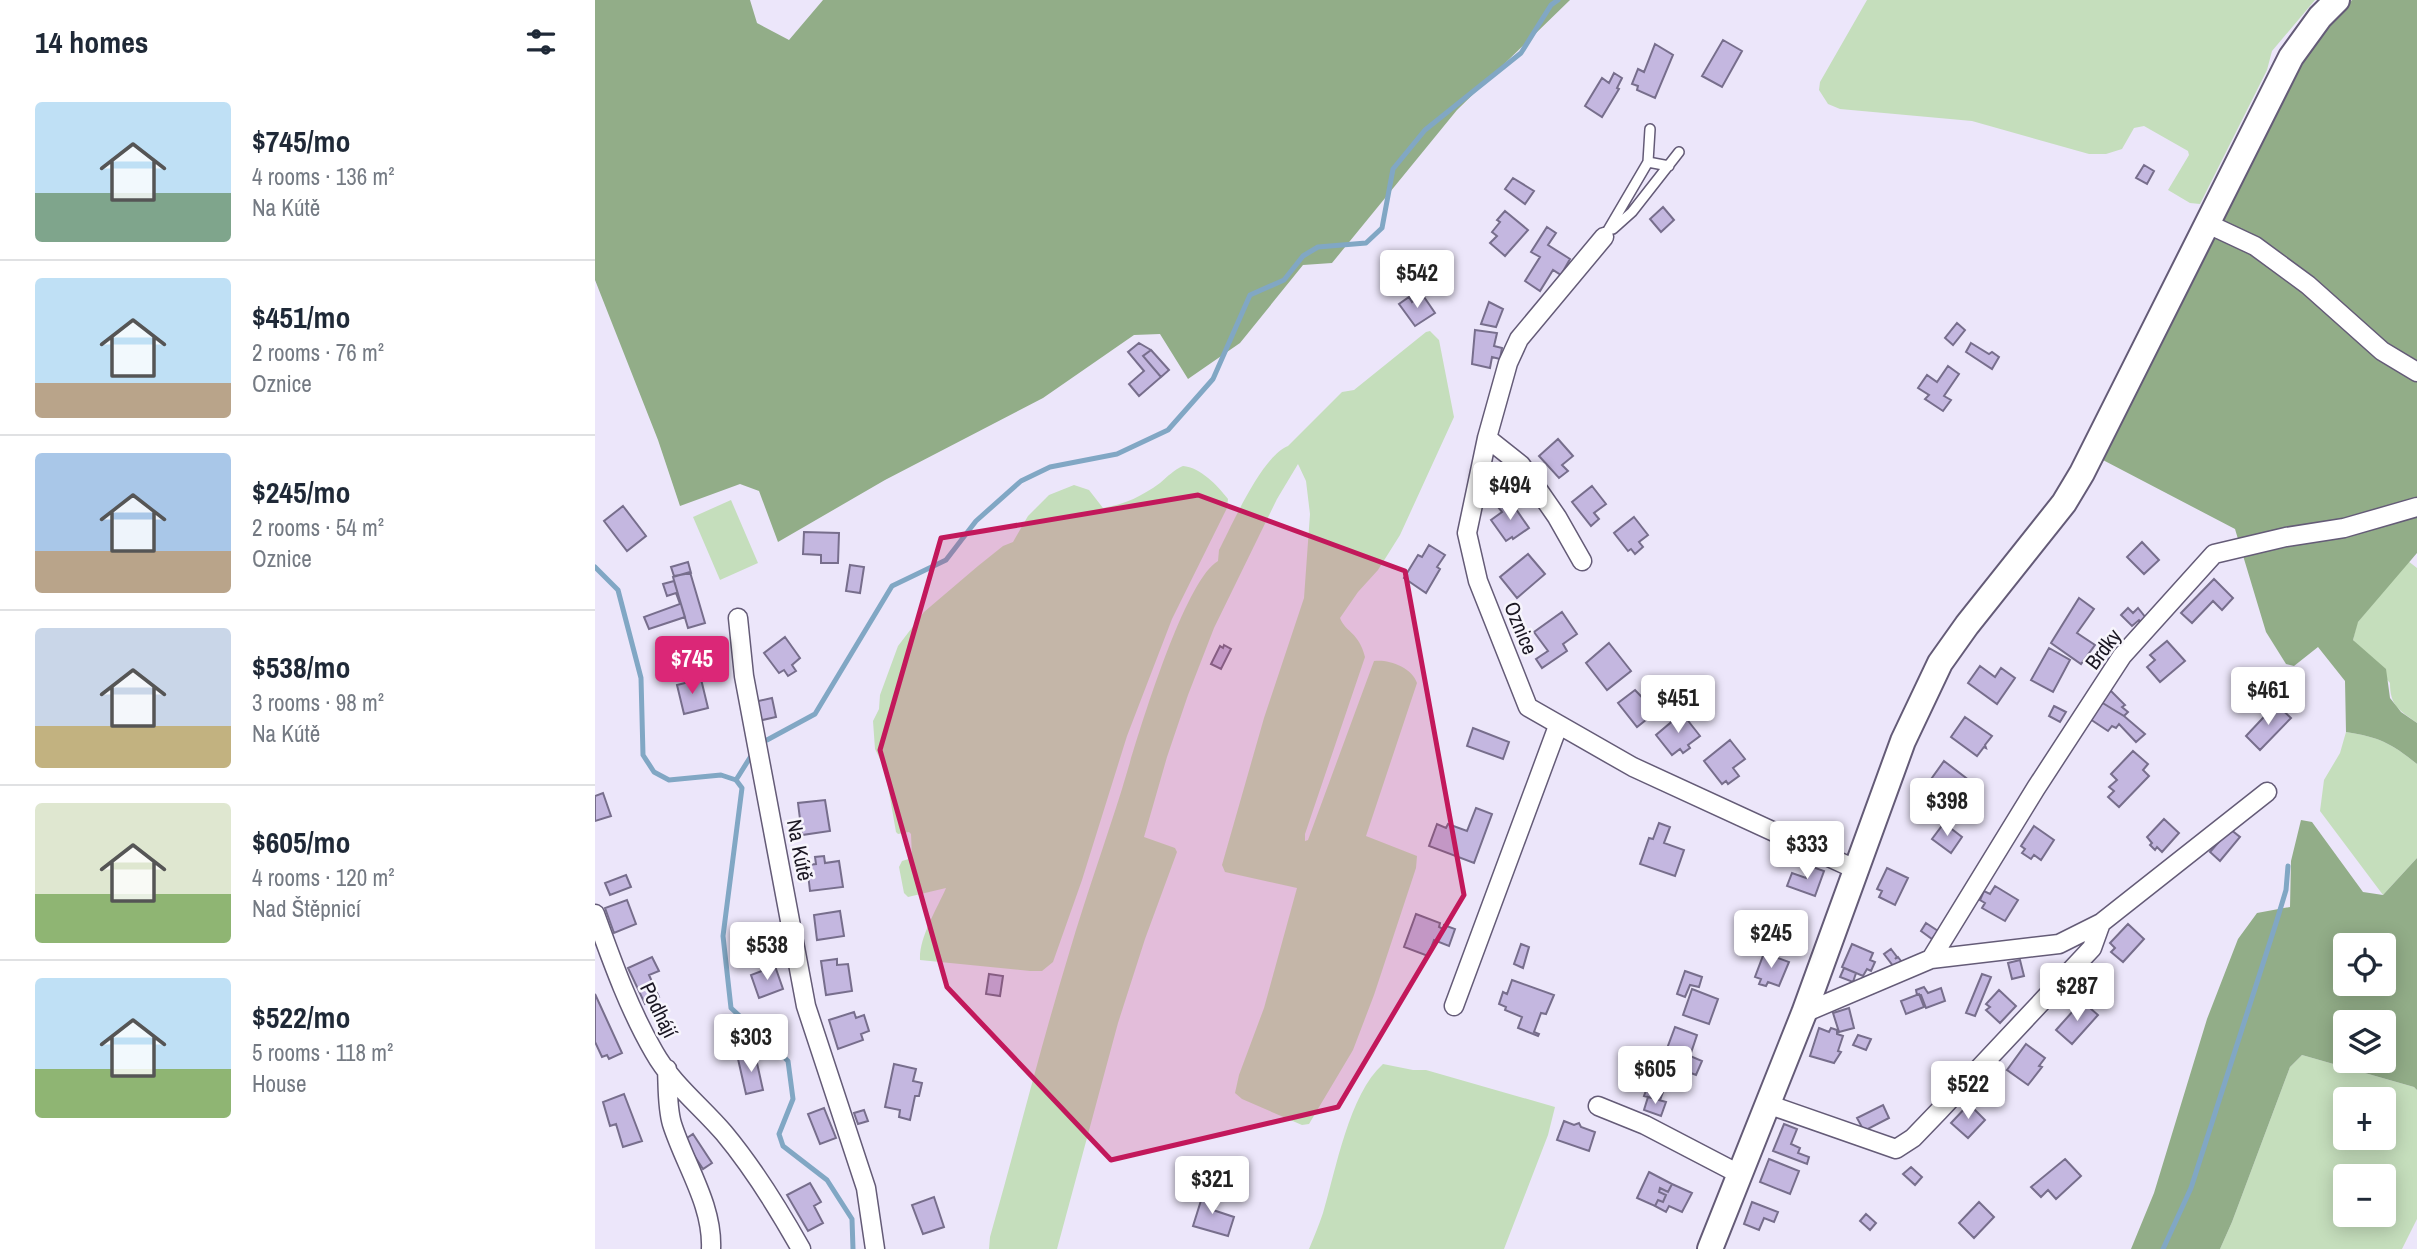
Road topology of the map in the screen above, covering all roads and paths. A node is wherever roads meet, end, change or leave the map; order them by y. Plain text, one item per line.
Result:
1 (2337, 0) edge
2 (1650, 129) dead end
3 (1679, 152) dead end
4 (1649, 162) junction
5 (1669, 166) junction
6 (2208, 224) junction
7 (1604, 237) junction
8 (2417, 372) edge
9 (1487, 438) junction
10 (2417, 507) edge
11 (1582, 561) dead end
12 (738, 618) dead end
13 (1558, 726) junction
14 (2267, 792) dead end
15 (1857, 870) junction
16 (595, 914) edge
17 (2101, 923) junction
18 (1931, 959) junction
19 (1454, 1006) dead end
20 (1804, 1013) junction
21 (667, 1069) junction
22 (1767, 1104) junction
23 (1598, 1106) dead end
24 (1739, 1174) junction
25 (711, 1249) edge
26 (801, 1249) edge
27 (875, 1249) edge
28 (1710, 1249) edge

1 - 6 street
2 - 4 lane
3 - 5 lane
4 - 5 lane
4 - 7 lane
5 - 7 lane
6 - 8 street
6 - 15 street
7 - 9 street, Oznice
9 - 11 street
9 - 13 street, Oznice
10 - 18 street, Brdky
12 - 27 street, Na Kútě
13 - 15 street, Oznice
13 - 19 street
14 - 17 street
15 - 20 street
16 - 21 street, Podhájí
17 - 18 street
17 - 22 street
18 - 20 street
20 - 22 street
21 - 25 street
21 - 26 street, Podhájí
22 - 24 street
23 - 24 street
24 - 28 street

